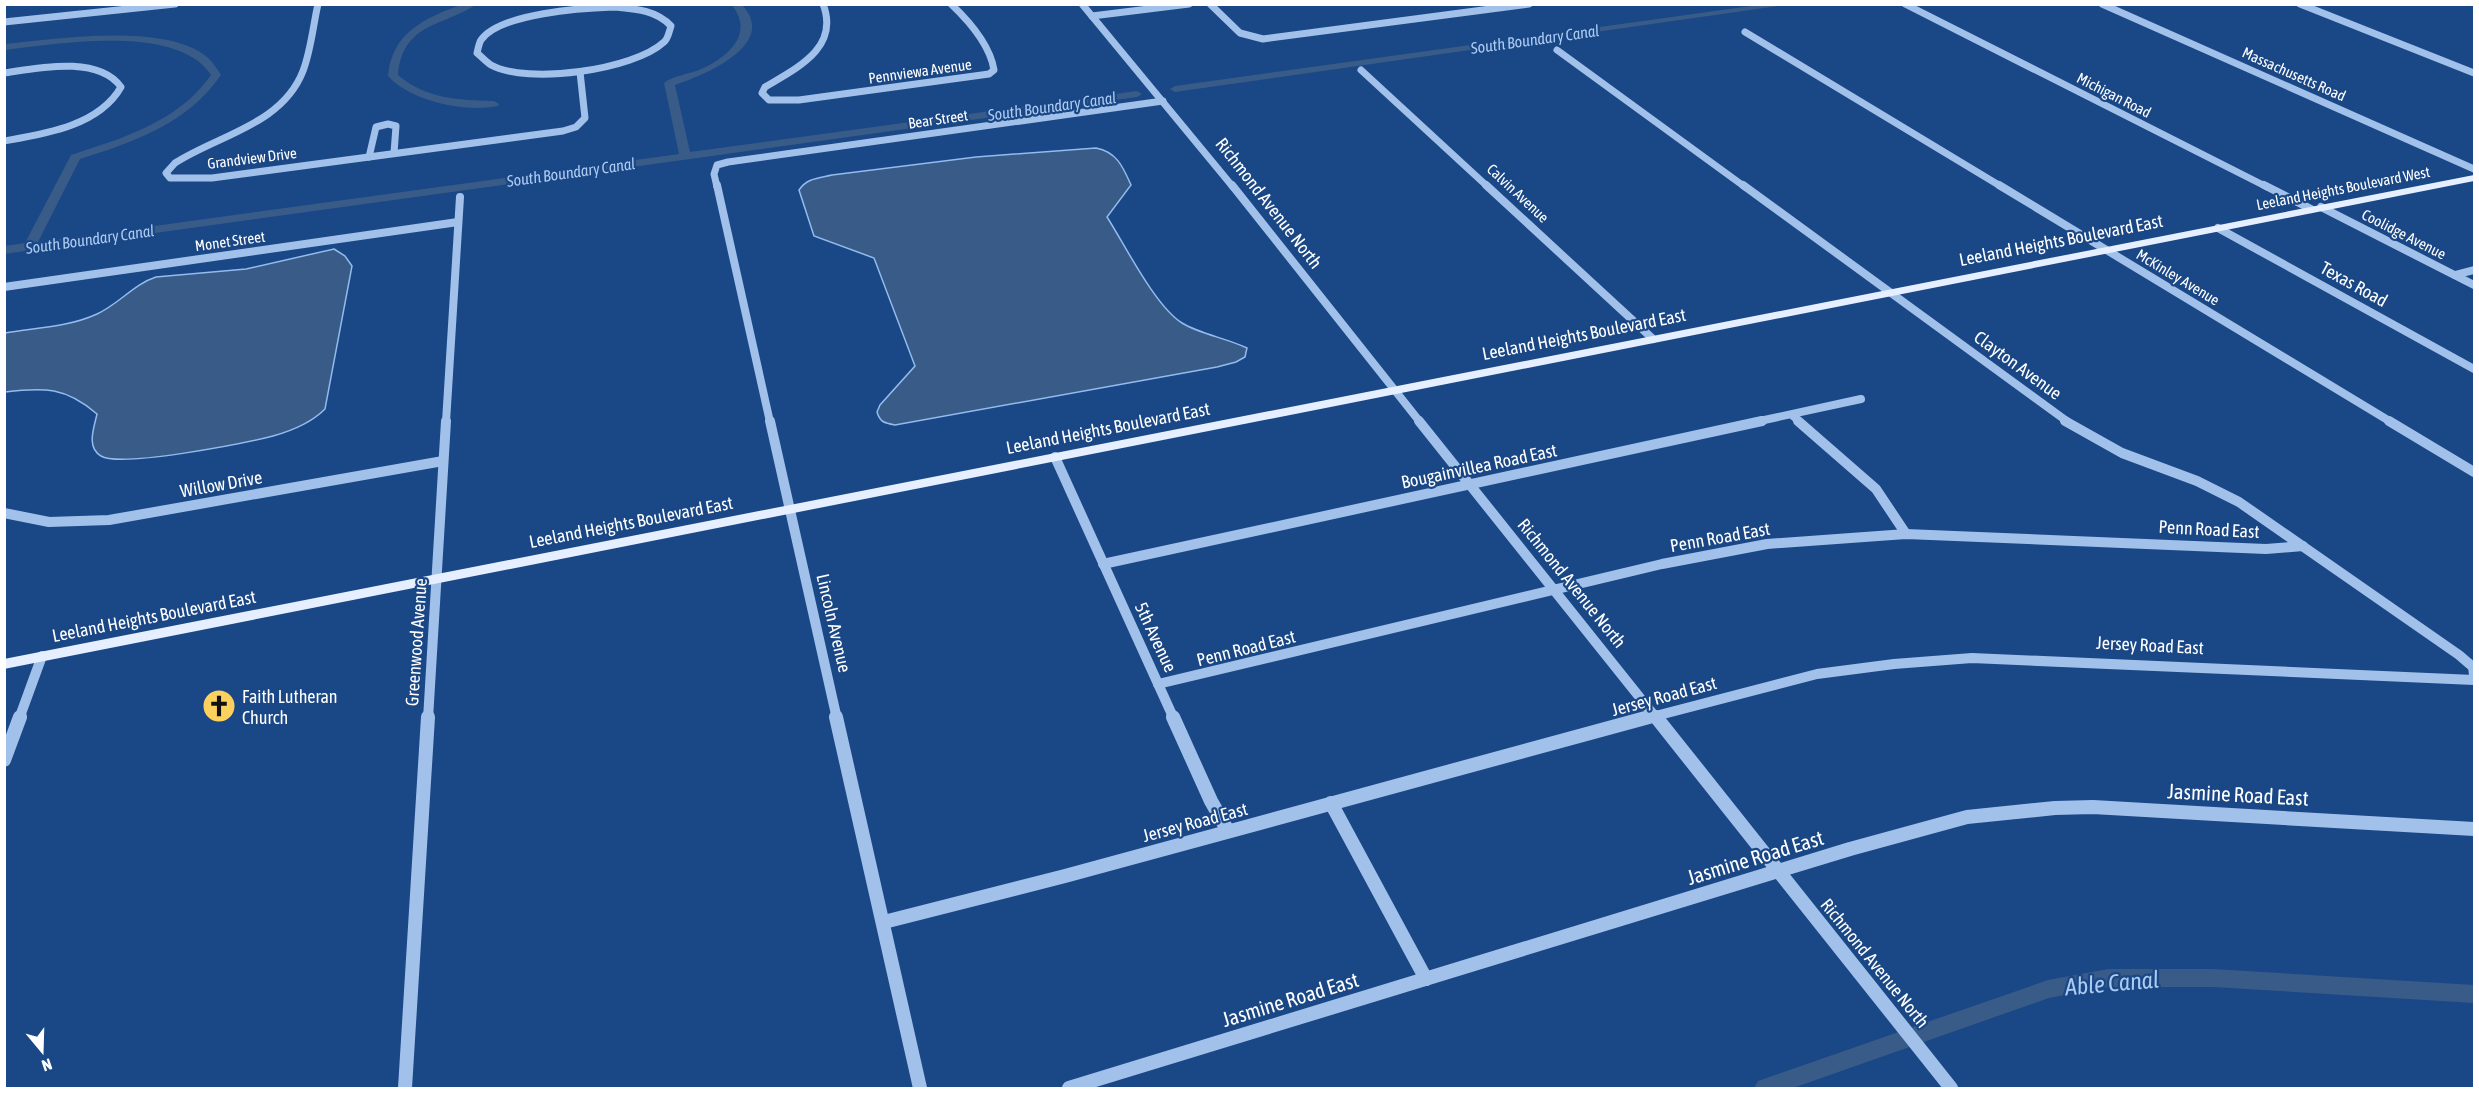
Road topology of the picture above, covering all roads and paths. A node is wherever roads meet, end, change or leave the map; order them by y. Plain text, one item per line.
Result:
1 (88, 4) edge
2 (175, 4) edge
3 (318, 4) edge
4 (823, 4) edge
5 (951, 4) edge
6 (1082, 4) edge
7 (1189, 4) edge
8 (1210, 4) edge
9 (1529, 4) edge
10 (1905, 4) edge
11 (2102, 4) edge
12 (2300, 4) edge
13 (83, 14) junction
14 (1092, 16) junction
15 (4, 22) edge
16 (1745, 32) dead end
17 (1557, 50) dead end
18 (1361, 70) dead end
19 (580, 72) junction
20 (4, 73) edge
21 (2475, 74) edge
22 (1163, 101) junction
23 (4, 141) edge
24 (394, 153) junction
25 (369, 157) junction
26 (717, 165) joint
27 (2475, 169) edge
28 (2475, 178) edge
29 (460, 197) dead end
30 (2316, 208) junction
31 (458, 222) junction
32 (2218, 228) junction
33 (2106, 249) junction
34 (2475, 270) edge
35 (2455, 275) junction
36 (2475, 285) edge
37 (4, 287) edge
38 (1890, 292) junction
39 (1653, 339) junction
40 (2475, 369) edge
41 (1395, 389) junction
42 (1861, 399) dead end
43 (1792, 415) junction
44 (1055, 457) junction
45 (443, 461) junction
46 (2475, 472) edge
47 (1468, 485) junction
48 (790, 508) junction
49 (5, 513) edge
50 (1906, 534) junction
51 (2302, 546) junction
52 (1103, 564) junction
53 (438, 578) junction
54 (1554, 590) junction
55 (42, 656) junction
56 (4, 664) edge
57 (2475, 675) edge
58 (2475, 680) edge
59 (1158, 684) junction
60 (1654, 717) junction
61 (4, 760) edge
62 (1331, 803) junction
63 (2475, 829) edge
64 (1228, 831) junction
65 (1778, 872) junction
66 (884, 922) junction
67 (1426, 979) junction
68 (405, 1089) edge
69 (920, 1089) edge
70 (1069, 1089) edge
71 (1951, 1089) edge

1 - 13 street
2 - 13 street
3 - 25 street, Grandview Drive
4 - 5 street, Pennviewa Avenue
6 - 14 street, Richmond Avenue North
7 - 14 street
8 - 9 street
10 - 30 street, Michigan Road
11 - 27 street, Massachusetts Road
12 - 21 street
13 - 15 street
14 - 22 street, Richmond Avenue North
16 - 33 street, McKinley Avenue
17 - 38 street, Clayton Avenue
18 - 39 street, Calvin Avenue
19 - 19 street
19 - 24 street, Grandview Drive
20 - 23 street
22 - 26 street, Bear Street
22 - 41 street, Richmond Avenue North
24 - 25 street, Grandview Drive
24 - 25 street
26 - 48 street, Lincoln Avenue
28 - 30 main road, Leeland Heights Boulevard West
29 - 31 street, Greenwood Avenue
30 - 32 main road, Leeland Heights Boulevard West
30 - 35 street, Coolidge Avenue
31 - 37 street, Monet Street
31 - 45 street, Greenwood Avenue
32 - 33 main road, Leeland Heights Boulevard East
32 - 40 street, Texas Road
33 - 38 main road, Leeland Heights Boulevard East
33 - 46 street, McKinley Avenue
34 - 35 street
35 - 36 street, Coolidge Avenue
38 - 39 main road, Leeland Heights Boulevard East
38 - 51 street, Clayton Avenue
39 - 41 main road, Leeland Heights Boulevard East
41 - 44 main road, Leeland Heights Boulevard East
41 - 47 street, Richmond Avenue North
42 - 43 street, Bougainvillea Road East
43 - 47 street, Bougainvillea Road East
43 - 50 street
44 - 48 main road, Leeland Heights Boulevard East
44 - 52 street, 5th Avenue
45 - 49 street, Willow Drive
45 - 53 street, Greenwood Avenue
47 - 52 street, Bougainvillea Road East
47 - 54 street, Richmond Avenue North
48 - 53 main road, Leeland Heights Boulevard East
48 - 66 street, Lincoln Avenue
50 - 51 street, Penn Road East
50 - 54 street, Penn Road East
51 - 57 street, Clayton Avenue
52 - 59 street, 5th Avenue
53 - 55 main road, Leeland Heights Boulevard East
53 - 68 street, Greenwood Avenue
54 - 59 street, Penn Road East
54 - 60 street, Richmond Avenue North
55 - 56 main road, Leeland Heights Boulevard East
55 - 61 street
58 - 60 street, Jersey Road East
59 - 64 street, 5th Avenue
60 - 62 street, Jersey Road East
60 - 65 street, Richmond Avenue North
62 - 64 street, Jersey Road East
62 - 67 street
63 - 65 street, Jasmine Road East
64 - 66 street, Jersey Road East
65 - 67 street, Jasmine Road East
65 - 71 street, Richmond Avenue North
66 - 69 street, Lincoln Avenue
67 - 70 street, Jasmine Road East

